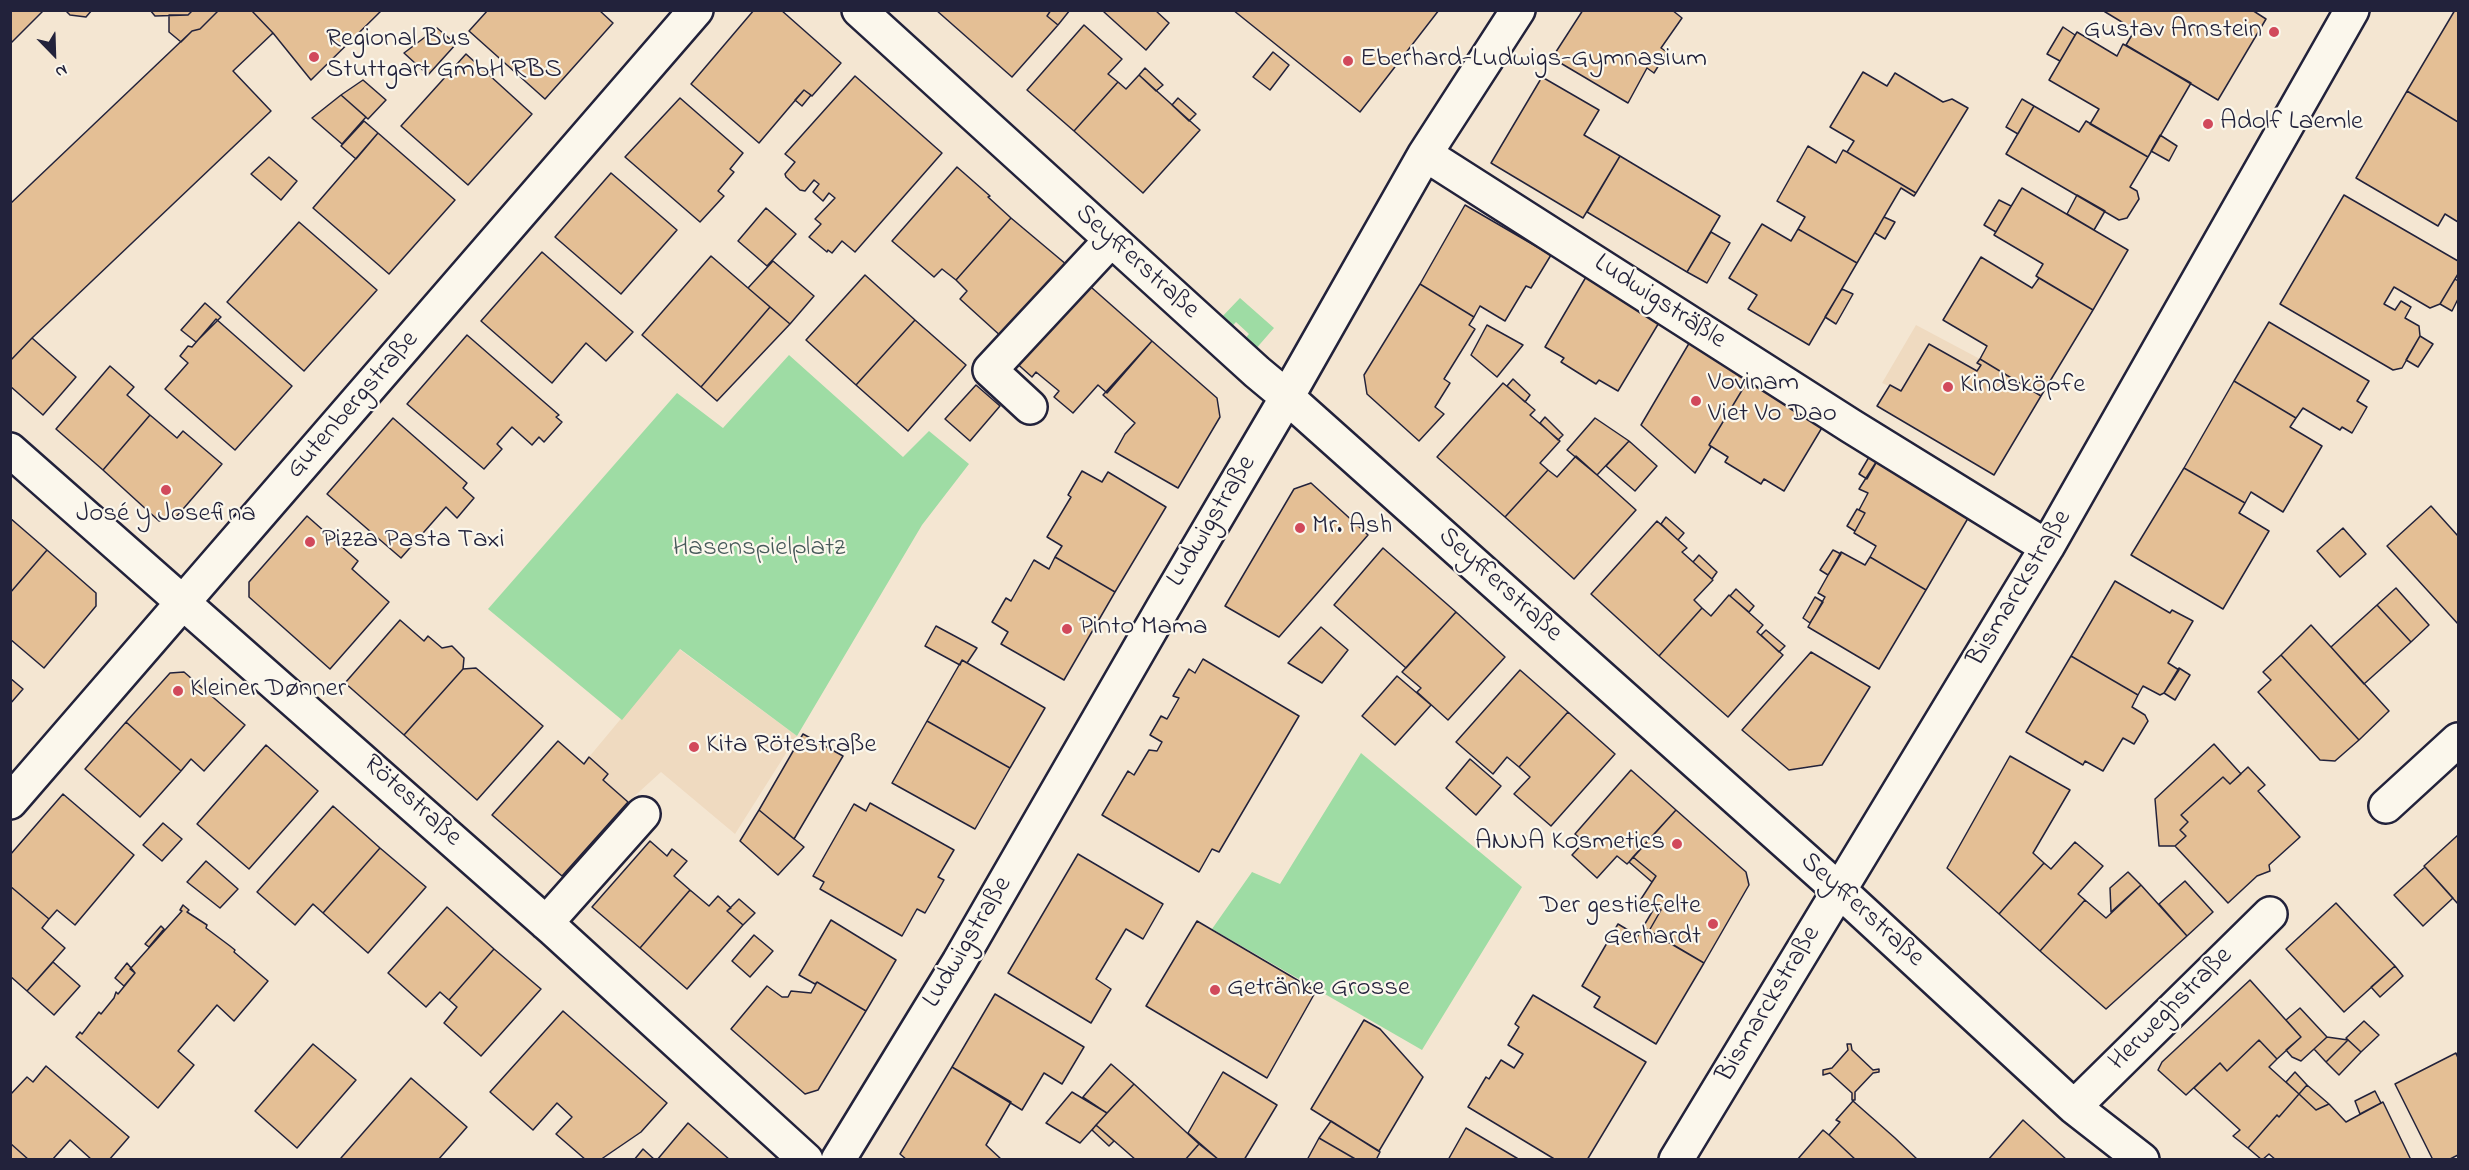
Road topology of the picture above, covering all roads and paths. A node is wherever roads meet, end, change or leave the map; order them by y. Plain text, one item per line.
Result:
1 (696, 10) edge
2 (859, 10) edge
3 (1518, 10) edge
4 (2352, 10) edge
5 (1425, 154) junction
6 (1110, 240) junction
7 (1287, 397) junction
8 (1030, 407) dead end
9 (10, 450) edge
10 (2047, 547) junction
11 (183, 603) junction
12 (2458, 740) edge
13 (10, 802) edge
14 (2386, 806) dead end
15 (643, 814) dead end
16 (1839, 890) junction
17 (2270, 914) dead end
18 (546, 923) junction
19 (2074, 1107) junction
20 (806, 1160) edge
21 (838, 1160) edge
22 (1676, 1160) edge
23 (2142, 1160) edge

1 - 11 street, Gutenbergstraße
2 - 6 street, Seyfferstraße
3 - 5 street, Ludwigstraße
4 - 10 street, Bismarckstraße
5 - 7 street, Ludwigstraße
5 - 10 street, Ludwigsträßle
6 - 7 street, Seyfferstraße
6 - 8 street
7 - 16 street, Seyfferstraße
7 - 21 street, Ludwigstraße
9 - 11 street, Rötestraße
10 - 16 street, Bismarckstraße
11 - 13 street, Gutenbergstraße
11 - 18 street, Rötestraße
12 - 14 street
15 - 18 street
16 - 19 street, Seyfferstraße
16 - 22 street, Bismarckstraße
17 - 19 street, Herweghstraße
18 - 20 street, Rötestraße
19 - 23 street, Seyfferstraße

